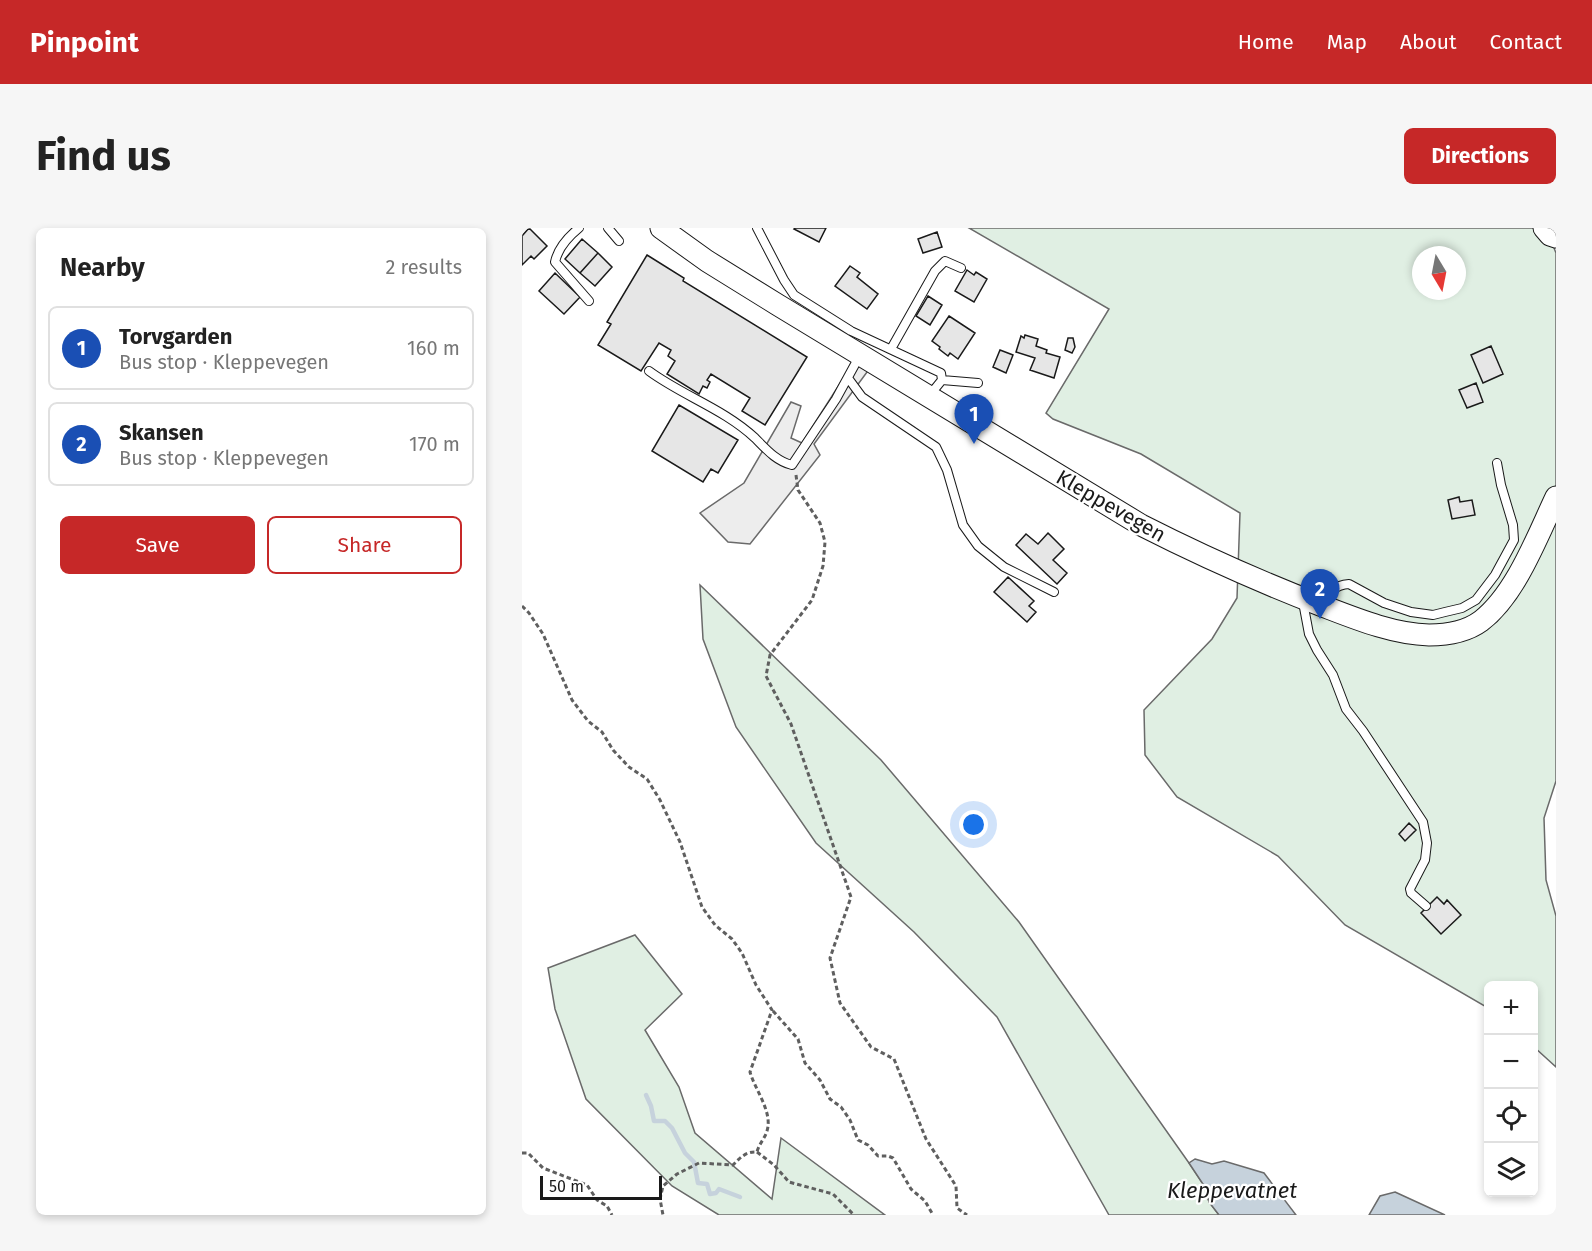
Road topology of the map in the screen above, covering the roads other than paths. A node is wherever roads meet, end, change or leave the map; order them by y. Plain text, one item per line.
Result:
1 (579, 228) edge
2 (608, 228) edge
3 (661, 228) edge
4 (757, 228) edge
5 (1544, 228) edge
6 (1556, 237) edge
7 (619, 241) dead end
8 (961, 268) dead end
9 (589, 301) dead end
10 (891, 349) junction
11 (860, 355) junction
12 (649, 371) dead end
13 (848, 378) junction
14 (942, 380) junction
15 (978, 383) dead end
16 (928, 397) junction
17 (1497, 463) dead end
18 (1556, 497) edge
19 (1054, 592) dead end
20 (1302, 598) junction
21 (1324, 607) junction
22 (1426, 906) dead end

1 - 9 lane
2 - 7 lane
3 - 11 main road, Kleppevegen
4 - 10 lane
5 - 6 main road
8 - 10 lane
10 - 14 lane
11 - 13 lane
11 - 16 main road, Kleppevegen
12 - 13 lane
13 - 19 lane
14 - 15 lane
14 - 16 lane
16 - 20 main road, Kleppevegen
17 - 21 lane
18 - 21 main road, Kleppevegen
20 - 21 main road, Kleppevegen
20 - 22 lane

